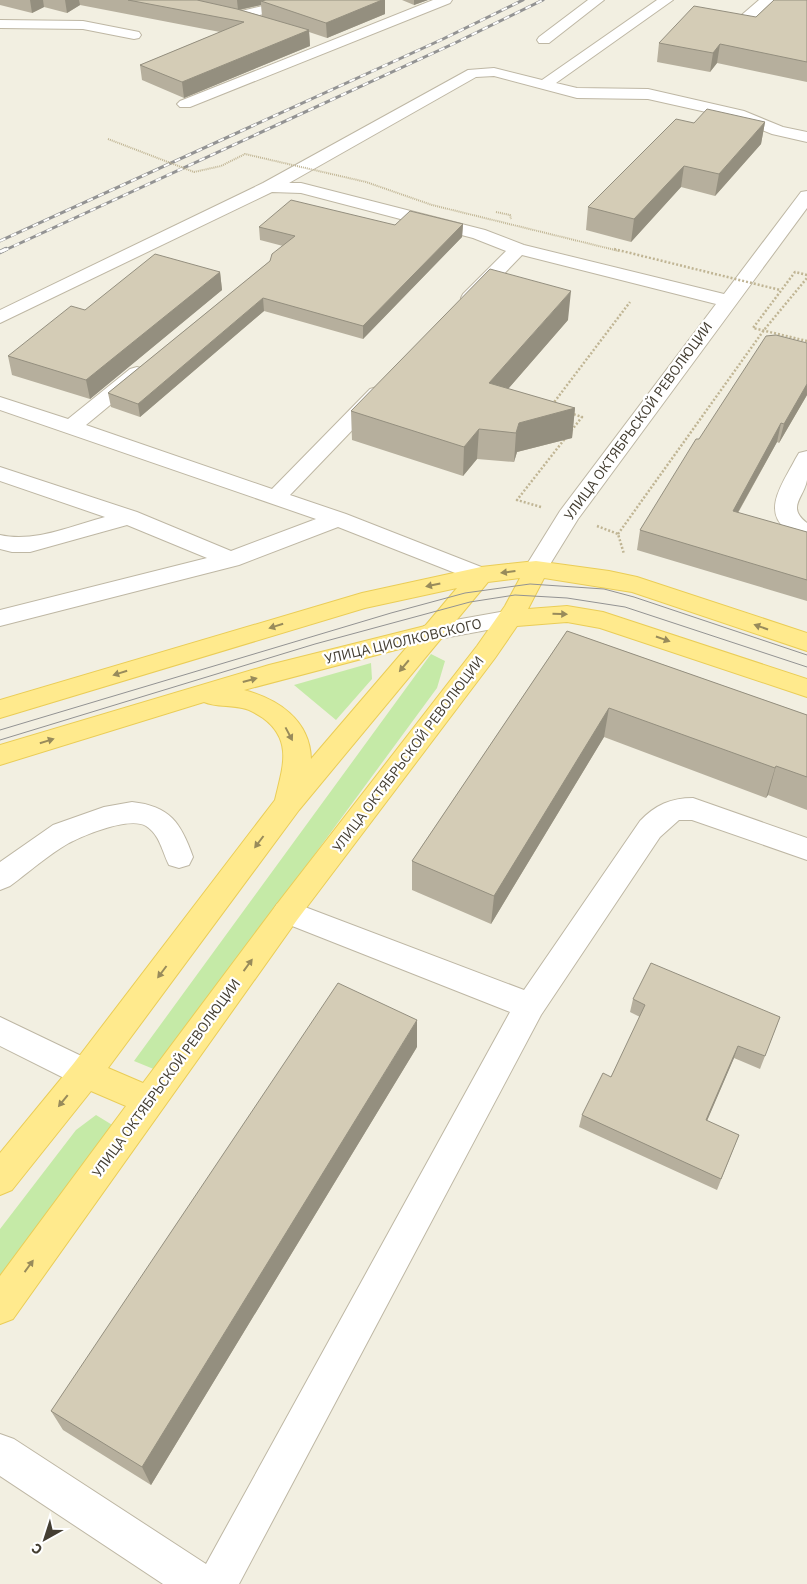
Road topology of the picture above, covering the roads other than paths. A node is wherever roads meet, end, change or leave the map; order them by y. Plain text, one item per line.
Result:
1 (285, 0) edge
2 (445, 0) edge
3 (597, 0) edge
4 (666, 0) edge
5 (767, 0) edge
6 (220, 12) edge
7 (238, 16) junction
8 (742, 22) edge
9 (0, 24) edge
10 (266, 24) edge
11 (134, 35) dead end
12 (308, 38) edge
13 (544, 40) dead end
14 (331, 47) junction
15 (544, 85) junction
16 (185, 104) edge
17 (807, 137) edge
18 (268, 186) junction
19 (807, 196) edge
20 (518, 249) junction
21 (727, 301) junction
22 (456, 313) edge
23 (0, 317) edge
24 (148, 364) edge
25 (393, 377) edge
26 (0, 403) edge
27 (71, 427) junction
28 (807, 458) edge
29 (0, 474) edge
30 (275, 498) junction
31 (129, 517) junction
32 (338, 519) junction
33 (807, 534) edge
34 (0, 542) edge
35 (231, 560) junction
36 (536, 569) junction
37 (481, 575) junction
38 (0, 618) edge
39 (511, 618) junction
40 (433, 632) junction
41 (807, 642) edge
42 (807, 688) edge
43 (186, 697) junction
44 (0, 709) edge
45 (0, 755) edge
46 (289, 803) junction
47 (807, 849) edge
48 (179, 858) dead end
49 (0, 878) edge
50 (287, 912) junction
51 (530, 1006) junction
52 (0, 1031) edge
53 (85, 1073) junction
54 (149, 1101) junction
55 (0, 1179) edge
56 (0, 1306) edge
57 (0, 1452) edge
58 (200, 1584) edge
59 (217, 1584) edge

1 - 7 street
2 - 14 street
3 - 13 street
4 - 15 street
5 - 8 street
6 - 7 street
7 - 10 street
9 - 11 street
12 - 14 street
14 - 16 street
15 - 17 street
15 - 18 street
18 - 20 street
18 - 23 street
19 - 21 street, УЛИЦА ОКТЯБРЬСКОЙ РЕВОЛЮЦИИ
20 - 21 street
20 - 22 street
21 - 36 street, УЛИЦА ОКТЯБРЬСКОЙ РЕВОЛЮЦИИ
24 - 27 street
25 - 30 street
26 - 27 street
27 - 30 street
28 - 33 street
29 - 31 street
30 - 32 street
31 - 34 street
31 - 35 street
32 - 35 street
32 - 37 street
35 - 38 street
36 -> 37 main road
36 - 39 main road, УЛИЦА ОКТЯБРЬСКОЙ РЕВОЛЮЦИИ
41 -> 36 main road
37 - 40 main road
37 -> 44 main road
39 - 40 street, УЛИЦА ЦИОЛКОВСКОГО
39 -> 42 main road, УЛИЦА ЦИОЛКОВСКОГО
39 - 50 main road, УЛИЦА ОКТЯБРЬСКОЙ РЕВОЛЮЦИИ
43 -> 40 main road, УЛИЦА ЦИОЛКОВСКОГО
40 -> 46 main road
45 -> 43 main road, УЛИЦА ЦИОЛКОВСКОГО
43 -> 46 main road
46 -> 53 main road
47 - 51 street
48 - 49 street
50 - 51 street
54 -> 50 main road, УЛИЦА ОКТЯБРЬСКОЙ РЕВОЛЮЦИИ
51 - 59 street
52 - 53 street
53 - 54 main road
53 -> 55 main road
56 -> 54 main road, УЛИЦА ОКТЯБРЬСКОЙ РЕВОЛЮЦИИ
57 - 58 street

